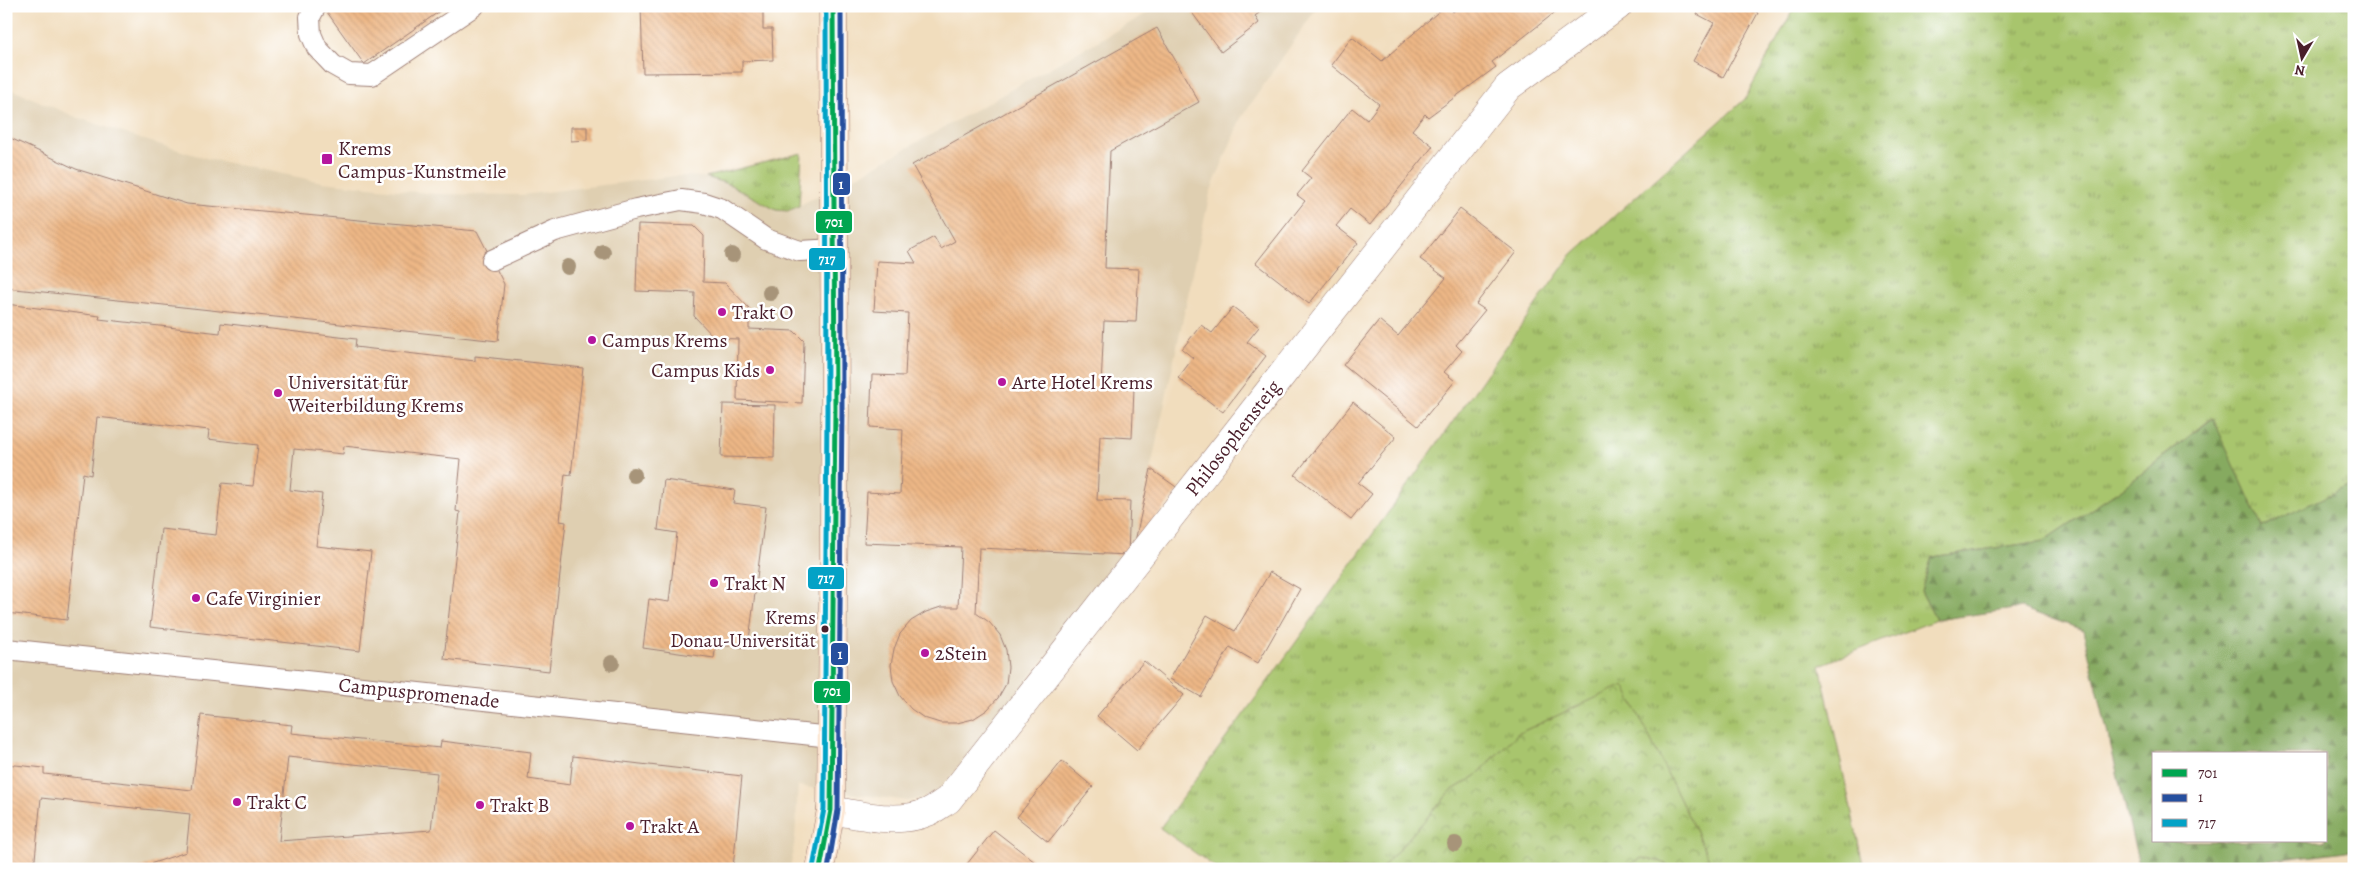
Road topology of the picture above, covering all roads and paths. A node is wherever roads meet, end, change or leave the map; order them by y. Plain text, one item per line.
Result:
1 (316, 6) edge
2 (474, 6) edge
3 (833, 6) edge
4 (1618, 6) edge
5 (835, 250) junction
6 (492, 260) dead end
7 (6, 649) edge
8 (831, 737) junction
9 (831, 810) junction
10 (820, 869) edge

1 - 2 lane
3 - 5 street
4 - 9 street, Philosophensteig
5 - 6 lane
5 - 8 street
7 - 8 lane, Campuspromenade
8 - 9 street
9 - 10 street

